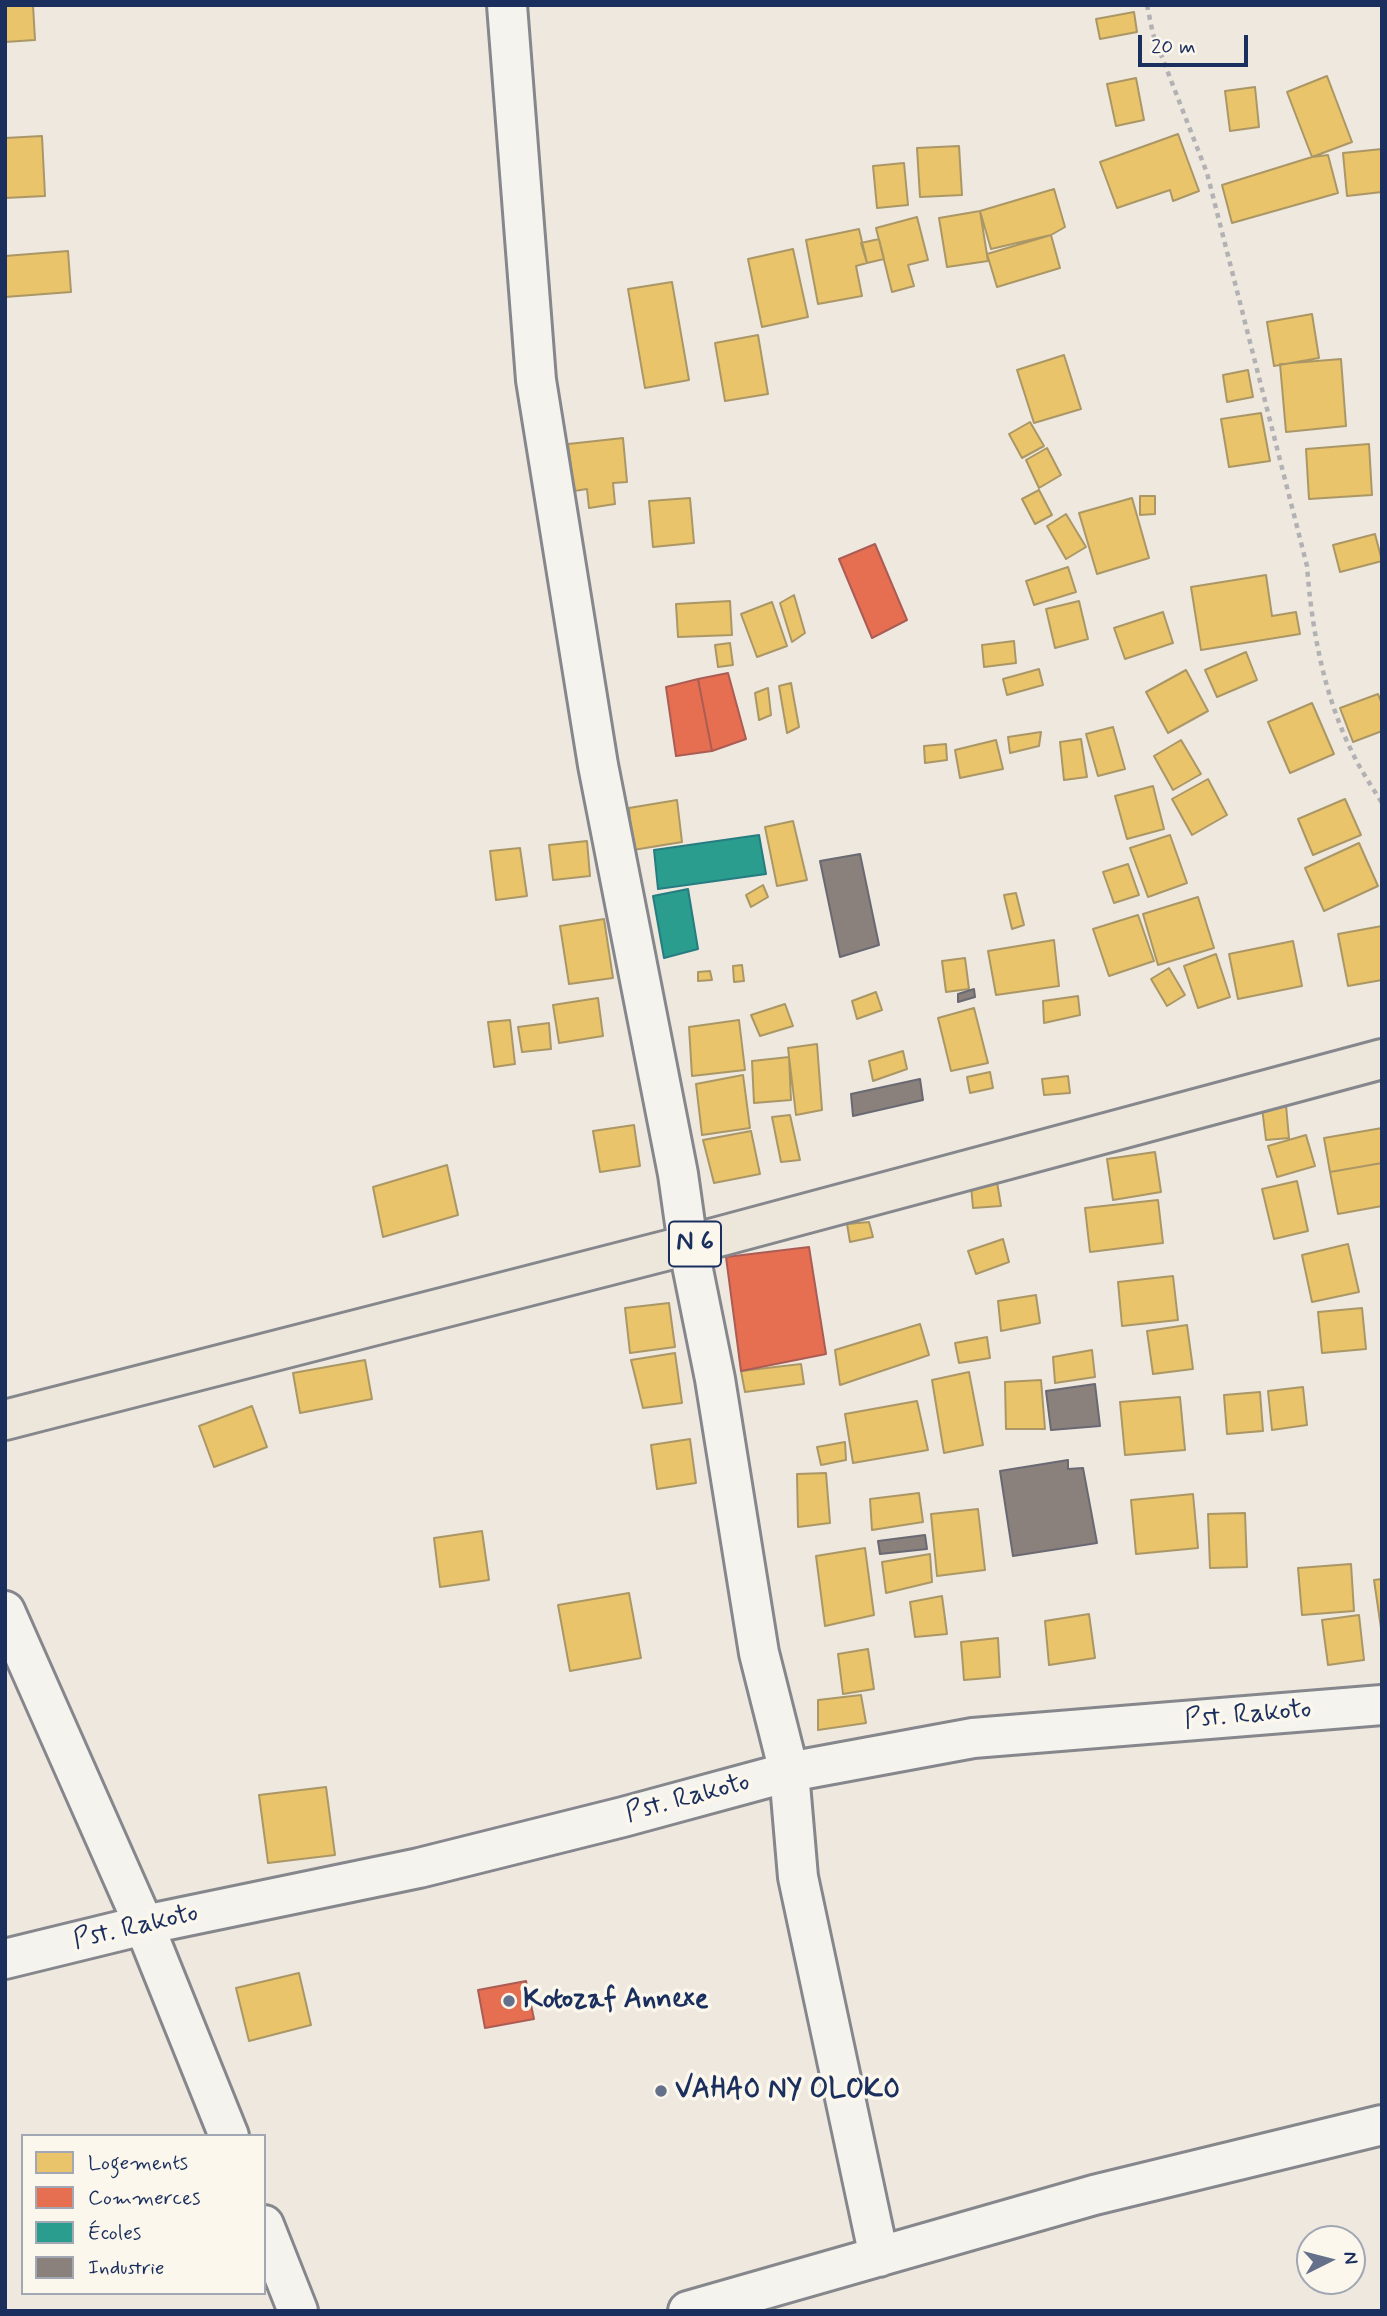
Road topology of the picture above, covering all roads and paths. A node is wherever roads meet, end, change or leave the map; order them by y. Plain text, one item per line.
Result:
1 (507, 5) edge
2 (1147, 5) edge
3 (1382, 803) edge
4 (1382, 1059) edge
5 (688, 1245) junction
6 (5, 1420) edge
7 (5, 1611) edge
8 (1382, 1705) edge
9 (789, 1772) junction
10 (145, 1925) junction
11 (5, 1959) edge
12 (1382, 2125) edge
13 (228, 2134) edge
14 (266, 2230) edge
15 (879, 2257) junction
16 (298, 2311) edge
17 (688, 2311) edge

1 - 5 street
2 - 3 path
4 - 5 main road, N 6
5 - 6 main road, N 6
5 - 9 street
7 - 10 street
8 - 9 street, Pst. Rakoto
9 - 10 street, Pst. Rakoto
9 - 15 street
10 - 11 street, Pst. Rakoto
10 - 13 street
12 - 15 street
14 - 16 street
15 - 17 street

